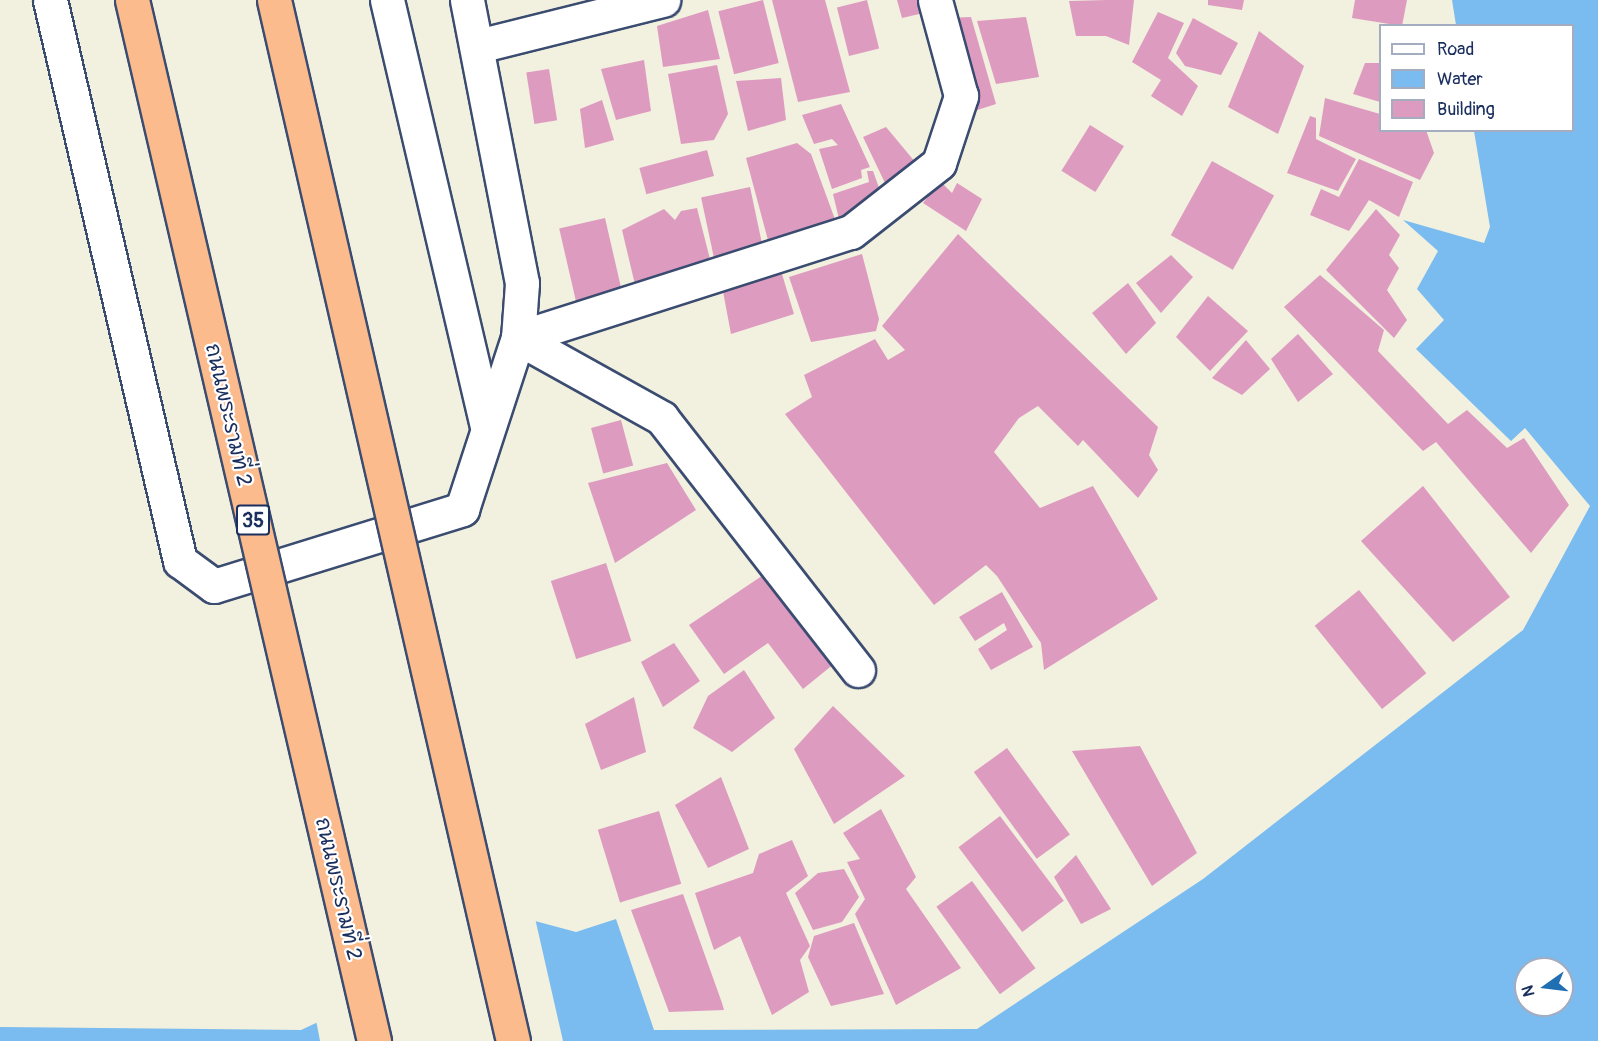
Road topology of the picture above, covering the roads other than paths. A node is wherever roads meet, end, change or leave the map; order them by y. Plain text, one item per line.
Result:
1 (50, 0) edge
2 (132, 0) edge
3 (274, 0) edge
4 (387, 0) edge
5 (467, 0) edge
6 (663, 0) edge
7 (935, 0) edge
8 (478, 46) junction
9 (518, 338) junction
10 (487, 428) junction
11 (858, 670) dead end
12 (374, 1041) edge
13 (513, 1041) edge

1 - 10 street
2 - 12 highway, ถนนพระรามที่ 2 / 35, bridge
3 - 13 highway, bridge
4 - 10 street
5 - 8 street
6 - 8 street
7 - 9 street
8 - 9 street
9 - 10 street
9 - 11 street

